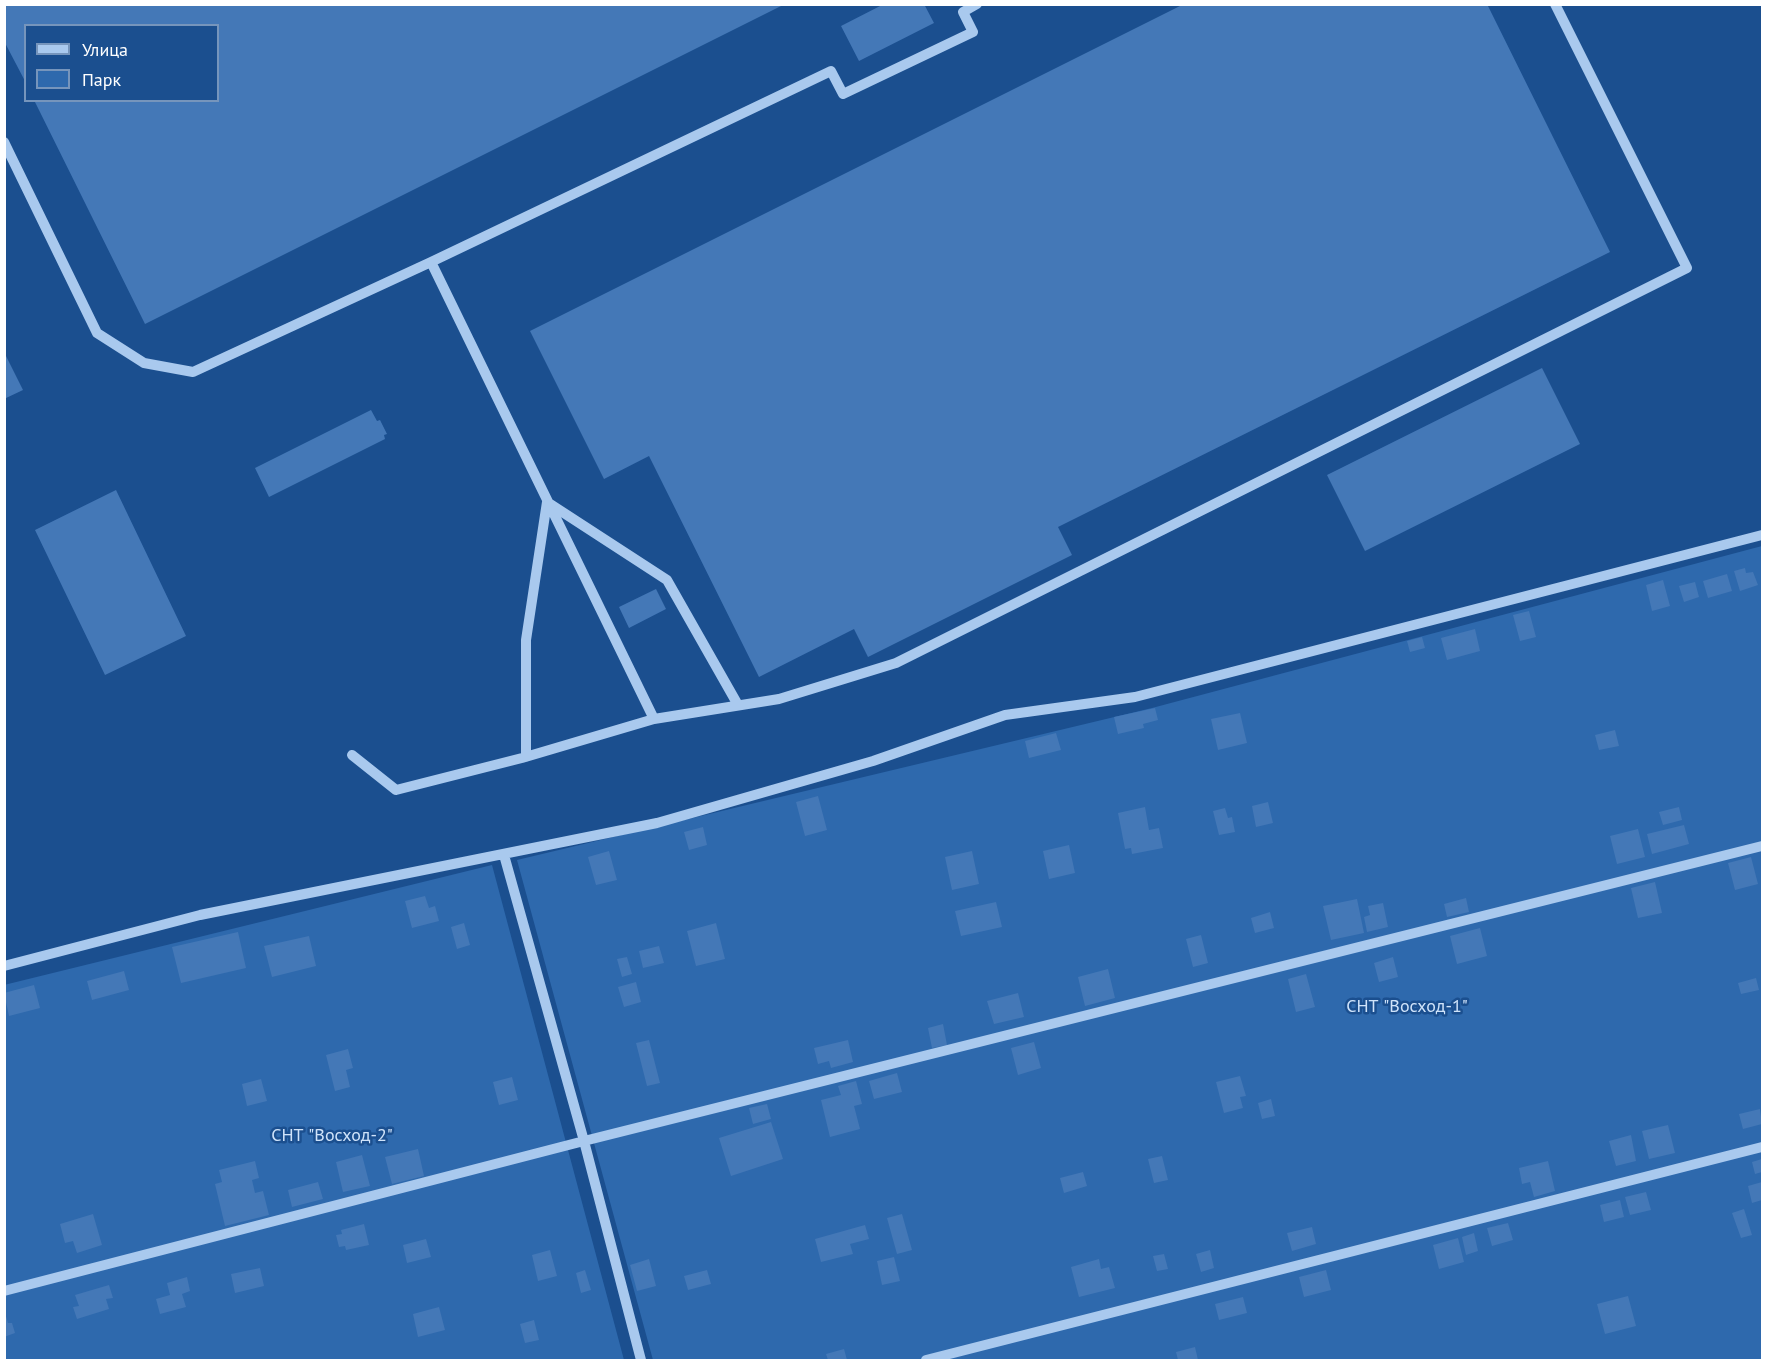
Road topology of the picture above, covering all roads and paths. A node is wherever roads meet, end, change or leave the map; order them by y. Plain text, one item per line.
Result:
1 (977, 4) edge
2 (1555, 4) edge
3 (4, 142) edge
4 (431, 262) junction
5 (547, 502) junction
6 (1762, 535) edge
7 (738, 705) junction
8 (654, 719) junction
9 (352, 755) dead end
10 (526, 757) junction
11 (1762, 846) edge
12 (504, 855) junction
13 (4, 966) edge
14 (584, 1141) junction
15 (1762, 1147) edge
16 (4, 1291) edge
17 (641, 1360) edge
18 (926, 1360) edge

1 - 4 street
2 - 7 street
3 - 4 street
4 - 5 street
5 - 7 street
5 - 8 street
5 - 10 street
6 - 12 street
7 - 8 street
8 - 10 street
9 - 10 street
11 - 14 street
12 - 13 street
12 - 14 street
14 - 16 street
14 - 17 street
15 - 18 street

